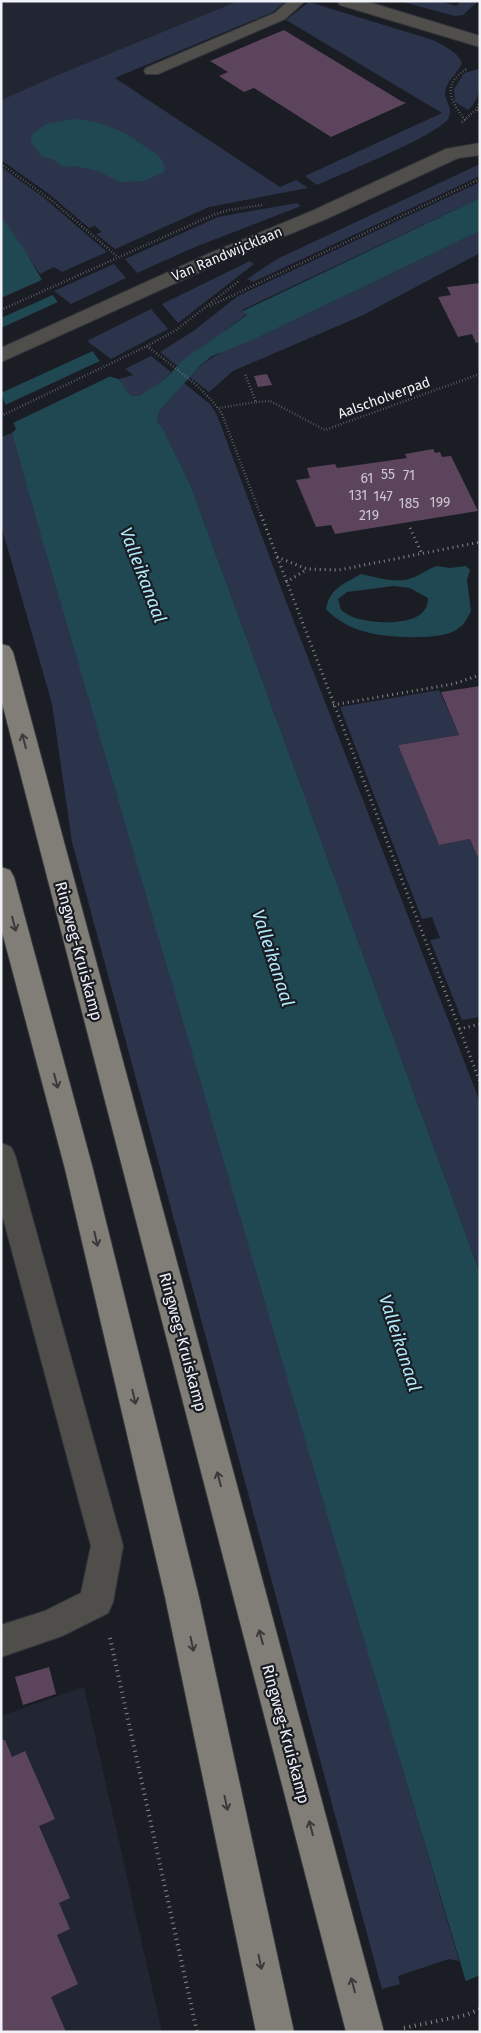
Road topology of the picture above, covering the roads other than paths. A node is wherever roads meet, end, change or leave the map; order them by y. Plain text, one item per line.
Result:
1 (298, 1) edge
2 (346, 1) edge
3 (476, 36) edge
4 (152, 71) dead end
5 (480, 131) edge
6 (480, 149) edge
7 (453, 153) junction
8 (1, 356) edge
9 (1, 652) edge
10 (1, 877) edge
11 (1, 1155) edge
12 (1, 1641) edge
13 (275, 2032) edge
14 (365, 2032) edge

1 - 4 lane
2 - 3 street
5 - 7 street, Van Randwijcklaan
6 - 7 street, Van Randwijcklaan
7 - 8 street, Van Randwijcklaan
14 -> 9 main road, Ringweg-Kruiskamp
10 -> 13 main road
11 - 12 street

